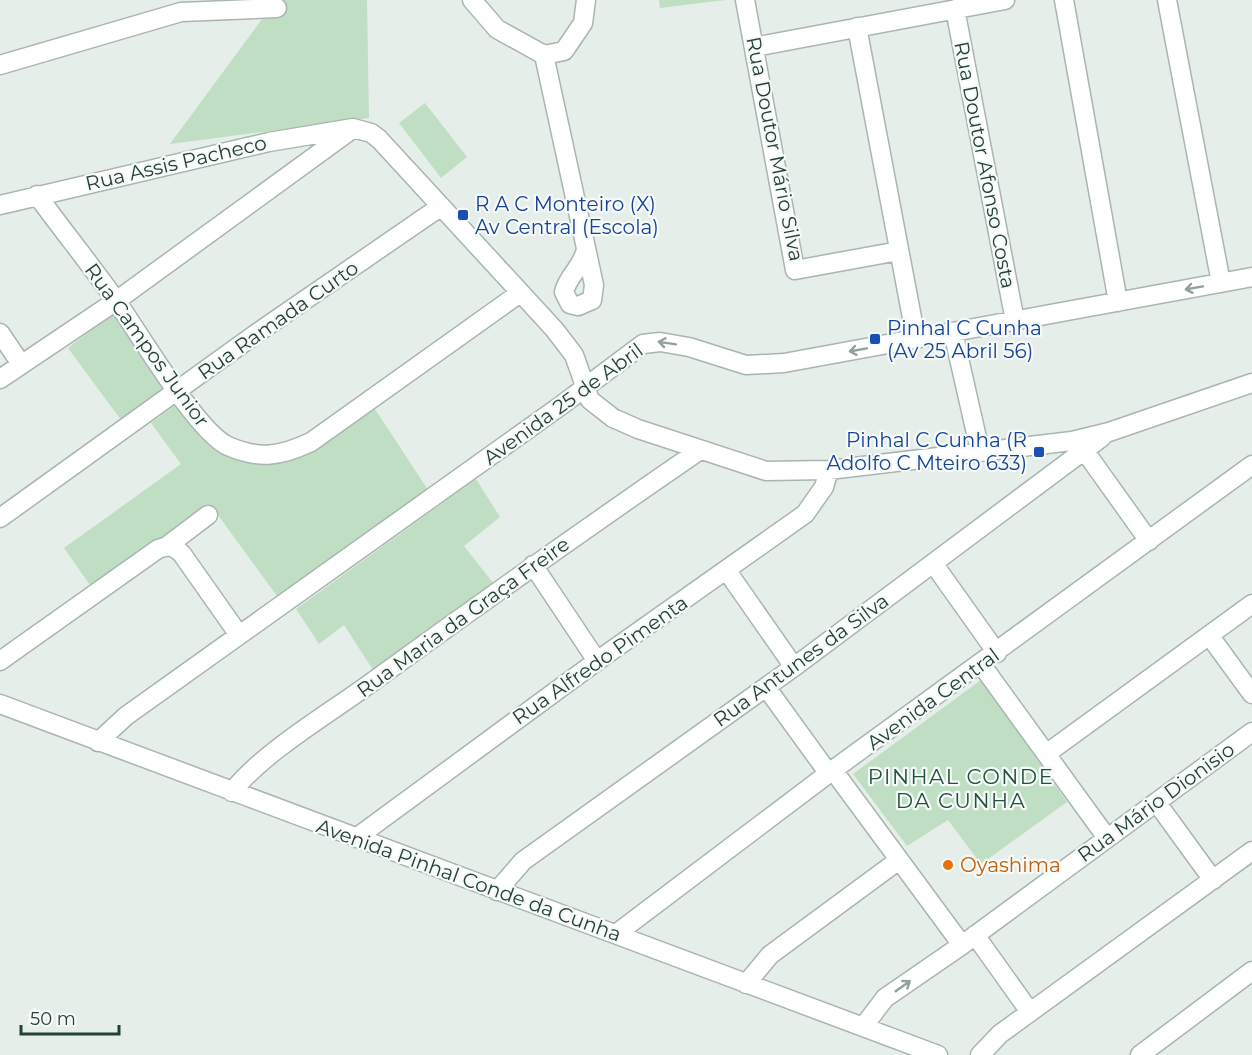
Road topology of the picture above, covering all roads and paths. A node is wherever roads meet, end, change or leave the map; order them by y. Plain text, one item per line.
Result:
1 (472, 0) edge
2 (586, 0) edge
3 (745, 0) edge
4 (1005, 0) edge
5 (1064, 0) edge
6 (1167, 0) edge
7 (277, 8) dead end
8 (955, 9) junction
9 (858, 27) junction
10 (754, 47) junction
11 (544, 55) junction
12 (0, 65) edge
13 (353, 128) junction
14 (36, 195) junction
15 (0, 205) edge
16 (440, 207) junction
17 (586, 249) dead end
18 (899, 251) junction
19 (1252, 277) edge
20 (1221, 283) junction
21 (520, 293) junction
22 (116, 301) junction
23 (1118, 302) junction
24 (1015, 321) junction
25 (953, 332) junction
26 (0, 333) edge
27 (916, 339) junction
28 (21, 364) junction
29 (0, 379) edge
30 (1252, 383) edge
31 (586, 387) junction
32 (178, 391) junction
33 (1109, 432) junction
34 (700, 450) junction
35 (1084, 450) junction
36 (980, 451) junction
37 (1252, 465) edge
38 (829, 471) junction
39 (208, 515) dead end
40 (0, 518) edge
41 (1149, 541) junction
42 (167, 546) junction
43 (933, 564) junction
44 (533, 565) junction
45 (727, 571) junction
46 (1252, 604) edge
47 (239, 635) junction
48 (1209, 635) junction
49 (997, 653) junction
50 (597, 661) junction
51 (0, 662) edge
52 (981, 664) junction
53 (794, 667) junction
54 (766, 687) junction
55 (1252, 694) edge
56 (0, 704) edge
57 (1252, 732) edge
58 (98, 742) junction
59 (1046, 754) junction
60 (831, 772) junction
61 (232, 792) junction
62 (1157, 802) junction
63 (356, 838) junction
64 (1107, 838) junction
65 (1252, 851) edge
66 (899, 860) junction
67 (1214, 880) junction
68 (497, 891) junction
69 (616, 934) junction
70 (969, 940) junction
71 (1252, 971) edge
72 (746, 984) junction
73 (1030, 1012) junction
74 (863, 1027) junction
75 (938, 1055) edge
76 (980, 1055) edge
77 (1140, 1055) edge

1 - 11 street
2 - 11 street
3 - 10 street, Rua Doutor Mário Silva
4 - 8 street
5 - 23 street
6 - 20 street
7 - 12 street
8 - 9 street
8 - 24 street, Rua Doutor Afonso Costa
9 - 10 street
9 - 18 street
10 - 18 street, Rua Doutor Mário Silva
11 - 17 street
13 - 14 street, Rua Assis Pacheco
13 - 16 street
13 - 22 street
14 - 15 street, Rua Assis Pacheco
14 - 22 street, Rua Campos Junior
16 - 21 street
16 - 32 street, Rua Ramada Curto
18 - 27 street
19 - 20 street, Avenida 25 de Abril
20 -> 23 street, Avenida 25 de Abril
21 - 31 street
21 - 32 street, Rua Campos Junior
22 - 28 street
22 - 32 street, Rua Campos Junior
23 - 24 street, Avenida 25 de Abril
24 - 25 street, Avenida 25 de Abril
25 - 27 street, Avenida 25 de Abril
25 - 36 street
26 - 28 street
27 -> 31 street, Avenida 25 de Abril
28 - 29 street
30 - 33 street
31 - 34 street
31 - 47 street, Avenida 25 de Abril
32 - 40 street, Rua Ramada Curto
33 - 35 street, Rua Antunes da Silva
33 - 36 street
34 - 38 street
34 - 44 street, Rua Maria da Graça Freire
35 - 41 street
35 - 43 street, Rua Antunes da Silva
36 - 38 street
37 - 41 street, Avenida Central
38 - 45 street, Rua Alfredo Pimenta
39 - 42 street
41 - 49 street, Avenida Central
42 - 47 street
42 - 51 street
43 - 49 street
43 - 53 street, Rua Antunes da Silva
44 - 50 street
44 - 61 street, Rua Maria da Graça Freire
45 - 50 street, Rua Alfredo Pimenta
45 - 53 street
46 - 48 street
47 - 58 street, Avenida 25 de Abril
48 - 55 street
48 - 59 street
49 - 52 street, Avenida Central
50 - 63 street, Rua Alfredo Pimenta
52 - 59 street
52 - 60 street, Avenida Central
53 - 54 street, Rua Antunes da Silva
54 - 60 street
54 - 68 street, Rua Antunes da Silva
56 - 58 street, Avenida Pinhal Conde da Cunha
57 - 62 street, Rua Mário Dionisio
58 - 61 street, Avenida Pinhal Conde da Cunha
59 - 64 street
60 - 66 street
60 - 69 street, Avenida Central
61 - 63 street, Avenida Pinhal Conde da Cunha
62 - 64 street, Rua Mário Dionisio
62 - 67 street
63 - 68 street, Avenida Pinhal Conde da Cunha
64 - 70 street, Rua Mário Dionisio
65 - 67 street
66 - 70 street
66 - 72 street
67 - 73 street
68 - 69 street, Avenida Pinhal Conde da Cunha
69 - 72 street, Avenida Pinhal Conde da Cunha
70 - 73 street
74 -> 70 street, Rua Mário Dionisio
71 - 77 street
72 - 74 street, Avenida Pinhal Conde da Cunha
73 - 76 street
74 - 75 street, Avenida Pinhal Conde da Cunha

